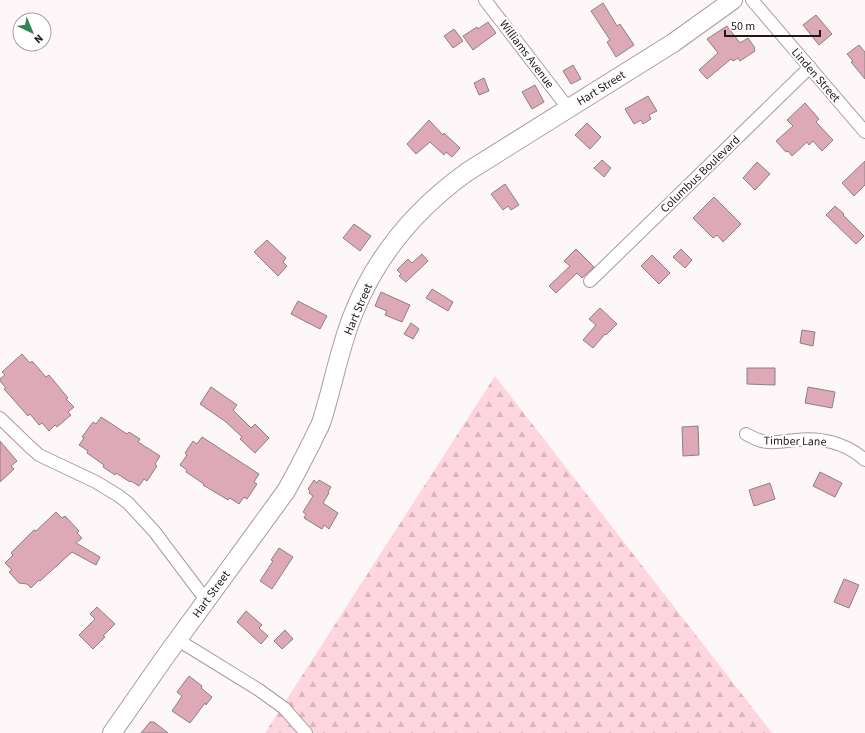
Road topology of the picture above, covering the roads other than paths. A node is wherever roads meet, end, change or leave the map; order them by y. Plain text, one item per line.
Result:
1 (485, 0) edge
2 (733, 0) edge
3 (752, 0) edge
4 (810, 67) junction
5 (568, 108) junction
6 (865, 132) edge
7 (590, 281) dead end
8 (0, 418) edge
9 (746, 434) dead end
10 (865, 460) edge
11 (206, 600) junction
12 (178, 640) junction
13 (112, 733) edge
14 (306, 733) edge

1 - 5 street, Williams Avenue
2 - 5 main road, Hart Street
3 - 4 street, Linden Street
4 - 6 street, Linden Street
4 - 7 street, Columbus Boulevard
5 - 11 main road, Hart Street
8 - 11 street
9 - 10 street, Timber Lane
11 - 12 main road, Hart Street
12 - 13 main road, Hart Street
12 - 14 street

